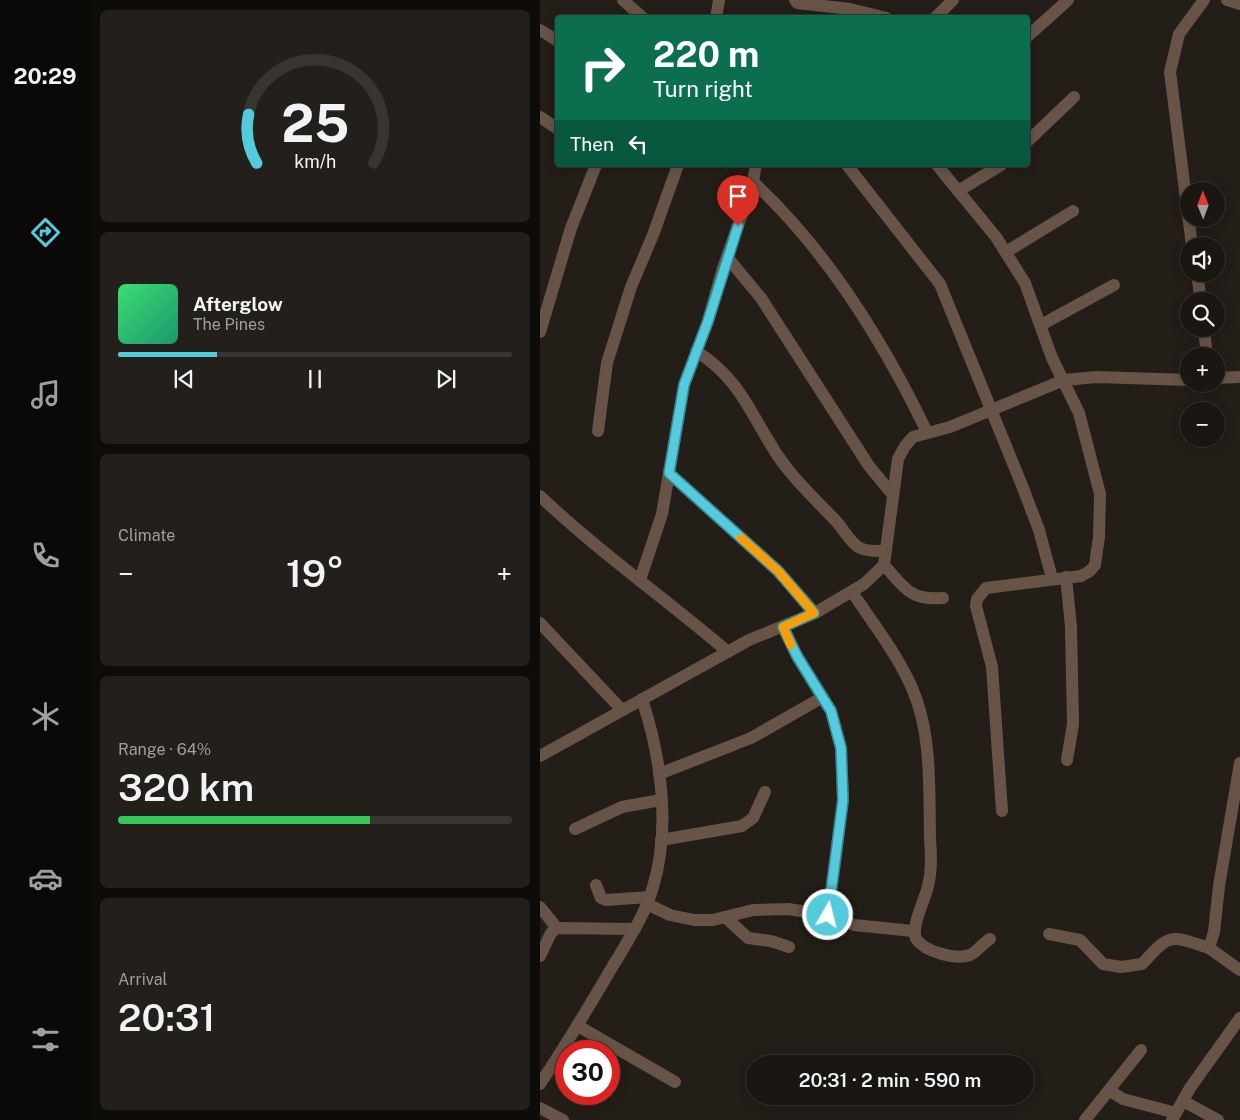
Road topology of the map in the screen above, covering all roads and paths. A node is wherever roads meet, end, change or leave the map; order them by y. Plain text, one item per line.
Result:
1 (623, 0) edge
2 (719, 0) edge
3 (795, 0) edge
4 (953, 0) edge
5 (1068, 0) edge
6 (1204, 0) edge
7 (1227, 0) edge
8 (1240, 4) edge
9 (640, 15) edge
10 (716, 15) edge
11 (875, 15) edge
12 (938, 15) edge
13 (540, 30) edge
14 (1030, 34) edge
15 (555, 39) edge
16 (1074, 97) dead end
17 (540, 117) edge
18 (555, 127) edge
19 (1030, 139) edge
20 (595, 167) edge
21 (677, 167) edge
22 (756, 167) edge
23 (851, 167) edge
24 (939, 167) edge
25 (998, 167) edge
26 (753, 182) junction
27 (958, 191) junction
28 (1073, 211) dead end
29 (1191, 237) edge
30 (1006, 252) junction
31 (727, 257) junction
32 (1114, 285) dead end
33 (1041, 325) junction
34 (540, 332) edge
35 (696, 351) junction
36 (1240, 377) edge
37 (1225, 378) edge
38 (1064, 380) junction
39 (1180, 380) edge
40 (990, 411) junction
41 (598, 431) dead end
42 (927, 432) junction
43 (669, 473) junction
44 (540, 496) edge
45 (893, 496) junction
46 (886, 551) junction
47 (884, 565) junction
48 (1052, 578) junction
49 (1066, 578) junction
50 (640, 580) junction
51 (852, 592) junction
52 (943, 598) dead end
53 (814, 613) junction
54 (540, 623) edge
55 (783, 627) junction
56 (728, 652) junction
57 (824, 697) junction
58 (642, 700) junction
59 (622, 710) junction
60 (542, 752) edge
61 (1067, 760) dead end
62 (1240, 762) edge
63 (659, 774) junction
64 (766, 792) dead end
65 (661, 800) junction
66 (1002, 811) dead end
67 (575, 830) dead end
68 (661, 840) junction
69 (596, 885) dead end
70 (648, 901) junction
71 (540, 907) edge
72 (828, 915) junction
73 (725, 917) junction
74 (557, 928) junction
75 (635, 929) junction
76 (914, 931) junction
77 (1049, 934) dead end
78 (990, 939) dead end
79 (789, 947) dead end
80 (1209, 948) junction
81 (540, 956) edge
82 (1240, 970) edge
83 (1240, 1018) edge
84 (578, 1026) junction
85 (1140, 1050) dead end
86 (676, 1082) dead end
87 (540, 1084) edge
88 (1110, 1091) junction
89 (1183, 1101) junction
90 (540, 1108) edge
91 (1174, 1116) edge
92 (563, 1120) edge
93 (1085, 1120) edge
94 (1218, 1120) edge

1 - 9 street
2 - 10 street
3 - 11 street
4 - 12 street
5 - 14 street
6 - 29 street
7 - 8 street
13 - 15 street
16 - 19 street
17 - 18 street
20 - 34 street
21 - 41 street
22 - 26 street
23 - 40 street
24 - 27 street
25 - 27 street
26 - 31 street
26 - 42 street
27 - 30 street
28 - 30 street
30 - 33 street
31 - 35 street
31 - 45 street
32 - 33 street
33 - 38 street
35 - 43 street
35 - 46 street
36 - 37 street
38 - 39 street
38 - 40 street
38 - 49 street
40 - 42 street
40 - 48 street
42 - 45 street
43 - 50 street
43 - 53 street
44 - 50 street
45 - 46 street
46 - 47 street
47 - 51 street
47 - 52 street
48 - 49 street
48 - 66 street
49 - 61 street
50 - 56 street
51 - 53 street
51 - 76 street
53 - 55 street
54 - 59 street
55 - 56 street
55 - 57 street
56 - 58 street
57 - 63 street
57 - 72 street
58 - 59 street
58 - 63 street
59 - 60 street
62 - 80 street
63 - 65 street
64 - 68 street
65 - 67 street
65 - 68 street
68 - 70 street
69 - 70 street
70 - 73 street
70 - 75 street
71 - 74 street
72 - 73 street
72 - 76 street
73 - 79 street
74 - 75 street
74 - 81 street
75 - 84 street
76 - 78 street
77 - 80 street
80 - 82 street
83 - 89 street
84 - 86 street
84 - 87 street
85 - 88 street
88 - 91 street
88 - 93 street
89 - 91 street
89 - 94 street
90 - 92 street

